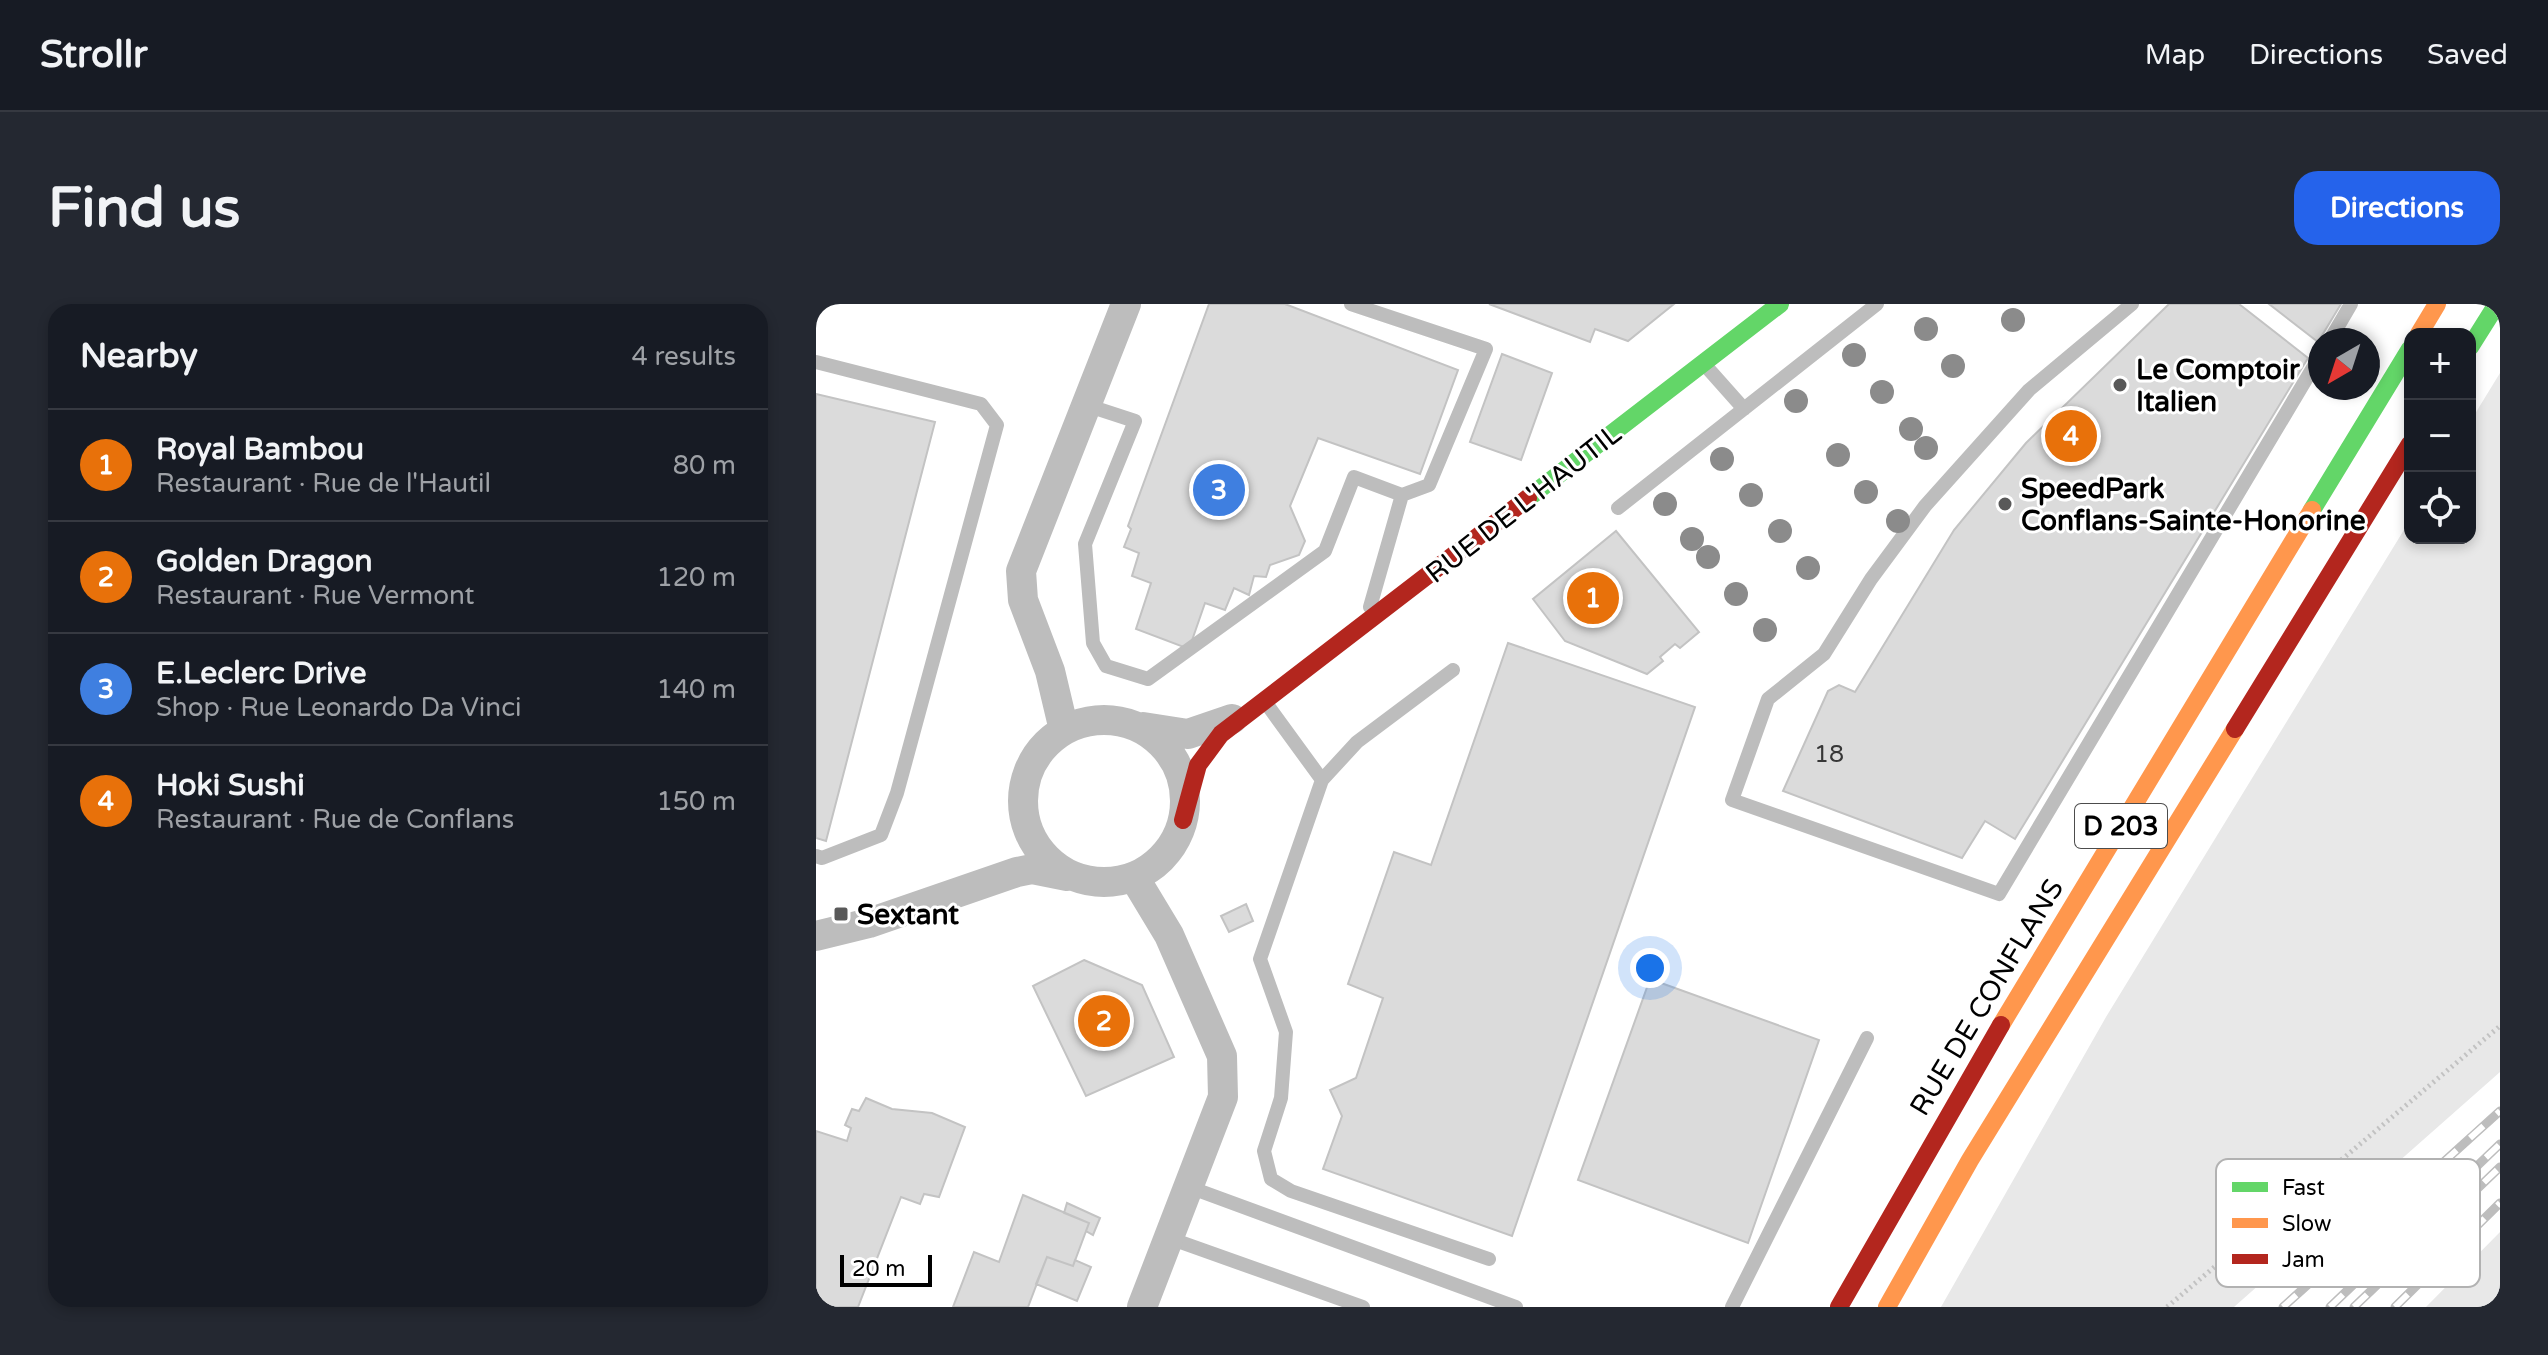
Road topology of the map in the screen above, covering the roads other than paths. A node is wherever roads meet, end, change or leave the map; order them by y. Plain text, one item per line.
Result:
1 (1126, 304) edge
2 (1351, 304) edge
3 (1780, 304) edge
4 (1877, 304) edge
5 (2132, 304) edge
6 (2351, 304) edge
7 (2437, 304) edge
8 (2497, 304) edge
9 (2337, 328) edge
10 (2423, 328) edge
11 (2476, 337) edge
12 (2404, 359) edge
13 (816, 362) edge
14 (1704, 363) junction
15 (2308, 376) edge
16 (1086, 405) junction
17 (1744, 409) junction
18 (2404, 454) edge
19 (1402, 495) junction
20 (1618, 508) dead end
21 (1365, 625) junction
22 (1453, 670) dead end
23 (1265, 700) junction
24 (1120, 721) junction
25 (1064, 730) junction
26 (1322, 780) junction
27 (1025, 816) junction
28 (1183, 820) junction
29 (816, 856) edge
30 (1134, 877) junction
31 (1081, 879) junction
32 (978, 883) junction
33 (816, 936) edge
34 (1867, 1038) dead end
35 (1189, 1187) junction
36 (1169, 1238) junction
37 (1489, 1259) dead end
38 (1142, 1307) edge
39 (1363, 1307) edge
40 (1516, 1307) edge
41 (1732, 1307) edge
42 (1839, 1307) edge
43 (1887, 1307) edge

1 - 16 street
2 - 19 lane
3 - 14 main road, RUE DE L'HAUTIL
4 - 17 lane
5 - 15 lane
6 - 9 lane
7 - 10 main road
8 - 11 main road
12 - 42 main road, RUE DE CONFLANS / D 203
13 - 29 lane
14 - 17 lane
14 - 21 main road, RUE DE L'HAUTIL
16 - 19 lane
16 - 25 street
17 - 20 lane
18 - 43 main road, D 203
19 - 21 lane
21 - 23 main road, RUE DE L'HAUTIL
22 - 26 lane
23 - 24 street, RUE DE L'HAUTIL
23 - 26 lane
23 - 28 main road, RUE DE L'HAUTIL
24 - 25 street
24 - 28 street
25 - 27 street
26 - 37 lane
27 - 31 street
27 - 32 street
28 - 30 street
30 - 31 street
30 - 35 street
31 - 32 street
32 - 33 street
34 - 41 lane
35 - 36 street
35 - 40 lane
36 - 38 street
36 - 39 lane

